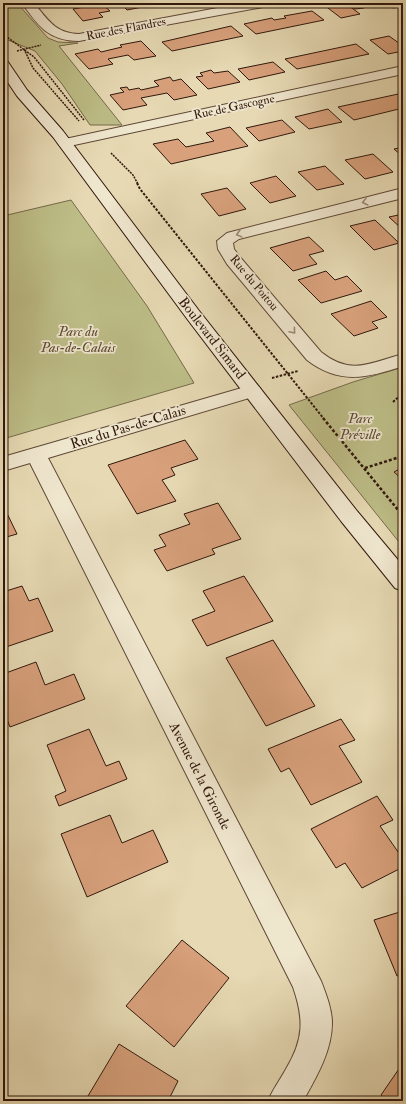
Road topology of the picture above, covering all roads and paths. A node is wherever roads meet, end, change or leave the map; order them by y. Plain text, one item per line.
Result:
1 (28, 3) edge
2 (262, 3) edge
3 (3, 34) edge
4 (24, 49) junction
5 (3, 65) edge
6 (403, 70) edge
7 (3, 80) edge
8 (22, 93) junction
9 (86, 123) dead end
10 (81, 124) dead end
11 (66, 143) junction
12 (109, 151) dead end
13 (403, 193) edge
14 (403, 360) edge
15 (287, 374) junction
16 (259, 385) junction
17 (403, 393) edge
18 (393, 402) dead end
19 (36, 455) junction
20 (403, 456) edge
21 (3, 464) edge
22 (365, 468) junction
23 (403, 516) edge
24 (403, 582) edge
25 (284, 1101) edge

1 - 2 street, Rue des Flandres
3 - 4 path
4 - 9 path
4 - 10 path
5 - 8 street, Boulevard Simard
6 - 11 street, Rue de Gascogne
7 - 8 street, Boulevard Simard
8 - 11 street, Boulevard Simard
11 - 16 street, Boulevard Simard
12 - 15 path
13 -> 14 street, Rue du Poitou
15 - 16 path
15 - 22 path
16 - 19 street, Rue du Pas-de-Calais
16 - 24 street, Boulevard Simard
17 - 18 path
19 - 21 street, Rue du Pas-de-Calais
19 - 25 street, Avenue de la Gironde
20 - 22 path
22 - 23 path

